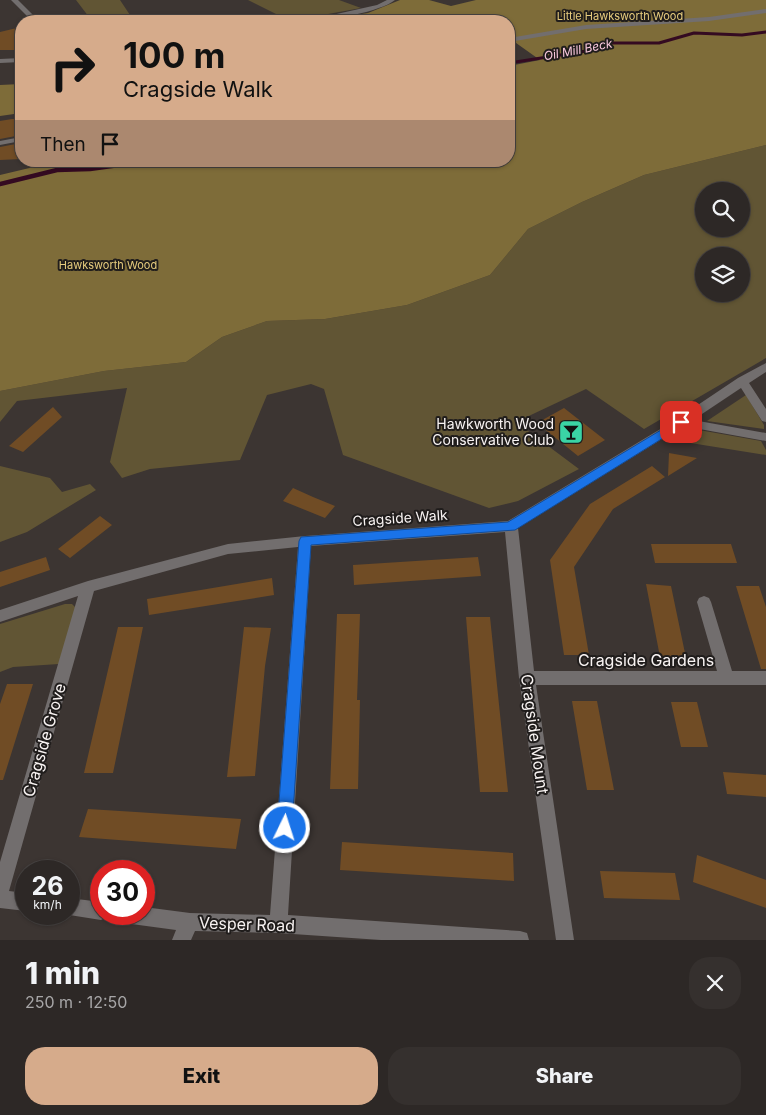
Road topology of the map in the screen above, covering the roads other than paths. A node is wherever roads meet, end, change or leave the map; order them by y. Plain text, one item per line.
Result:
1 (14, 0) edge
2 (392, 0) edge
3 (766, 11) edge
4 (30, 15) edge
5 (338, 15) edge
6 (515, 39) edge
7 (15, 60) edge
8 (0, 61) edge
9 (15, 140) edge
10 (0, 143) edge
11 (766, 367) edge
12 (742, 380) junction
13 (766, 418) edge
14 (681, 422) junction
15 (766, 437) edge
16 (510, 526) junction
17 (305, 541) junction
18 (88, 587) junction
19 (704, 602) dead end
20 (0, 616) edge
21 (527, 678) junction
22 (726, 678) junction
23 (766, 678) edge
24 (0, 892) edge
25 (0, 899) edge
26 (15, 901) edge
27 (155, 918) edge
28 (190, 922) junction
29 (278, 924) junction
30 (181, 940) edge
31 (520, 940) edge
32 (565, 940) edge

1 - 4 street
2 - 5 street
3 - 6 street
7 - 8 street
9 - 10 street
11 - 12 street, Cragside Walk
12 - 13 street
12 - 14 street, Cragside Walk
14 - 15 street
14 - 16 street, Cragside Walk
16 - 17 street, Cragside Walk
16 - 21 street, Cragside Mount
17 - 18 street, Cragside Walk
17 - 29 street
18 - 20 street, Cragside Walk
18 - 24 street, Cragside Grove
19 - 22 street
21 - 22 street, Cragside Gardens
21 - 32 street, Cragside Mount
22 - 23 street, Cragside Gardens
25 - 26 street
27 - 28 street, Vesper Road
28 - 29 street, Vesper Road
28 - 30 street
29 - 31 street, Vesper Road

